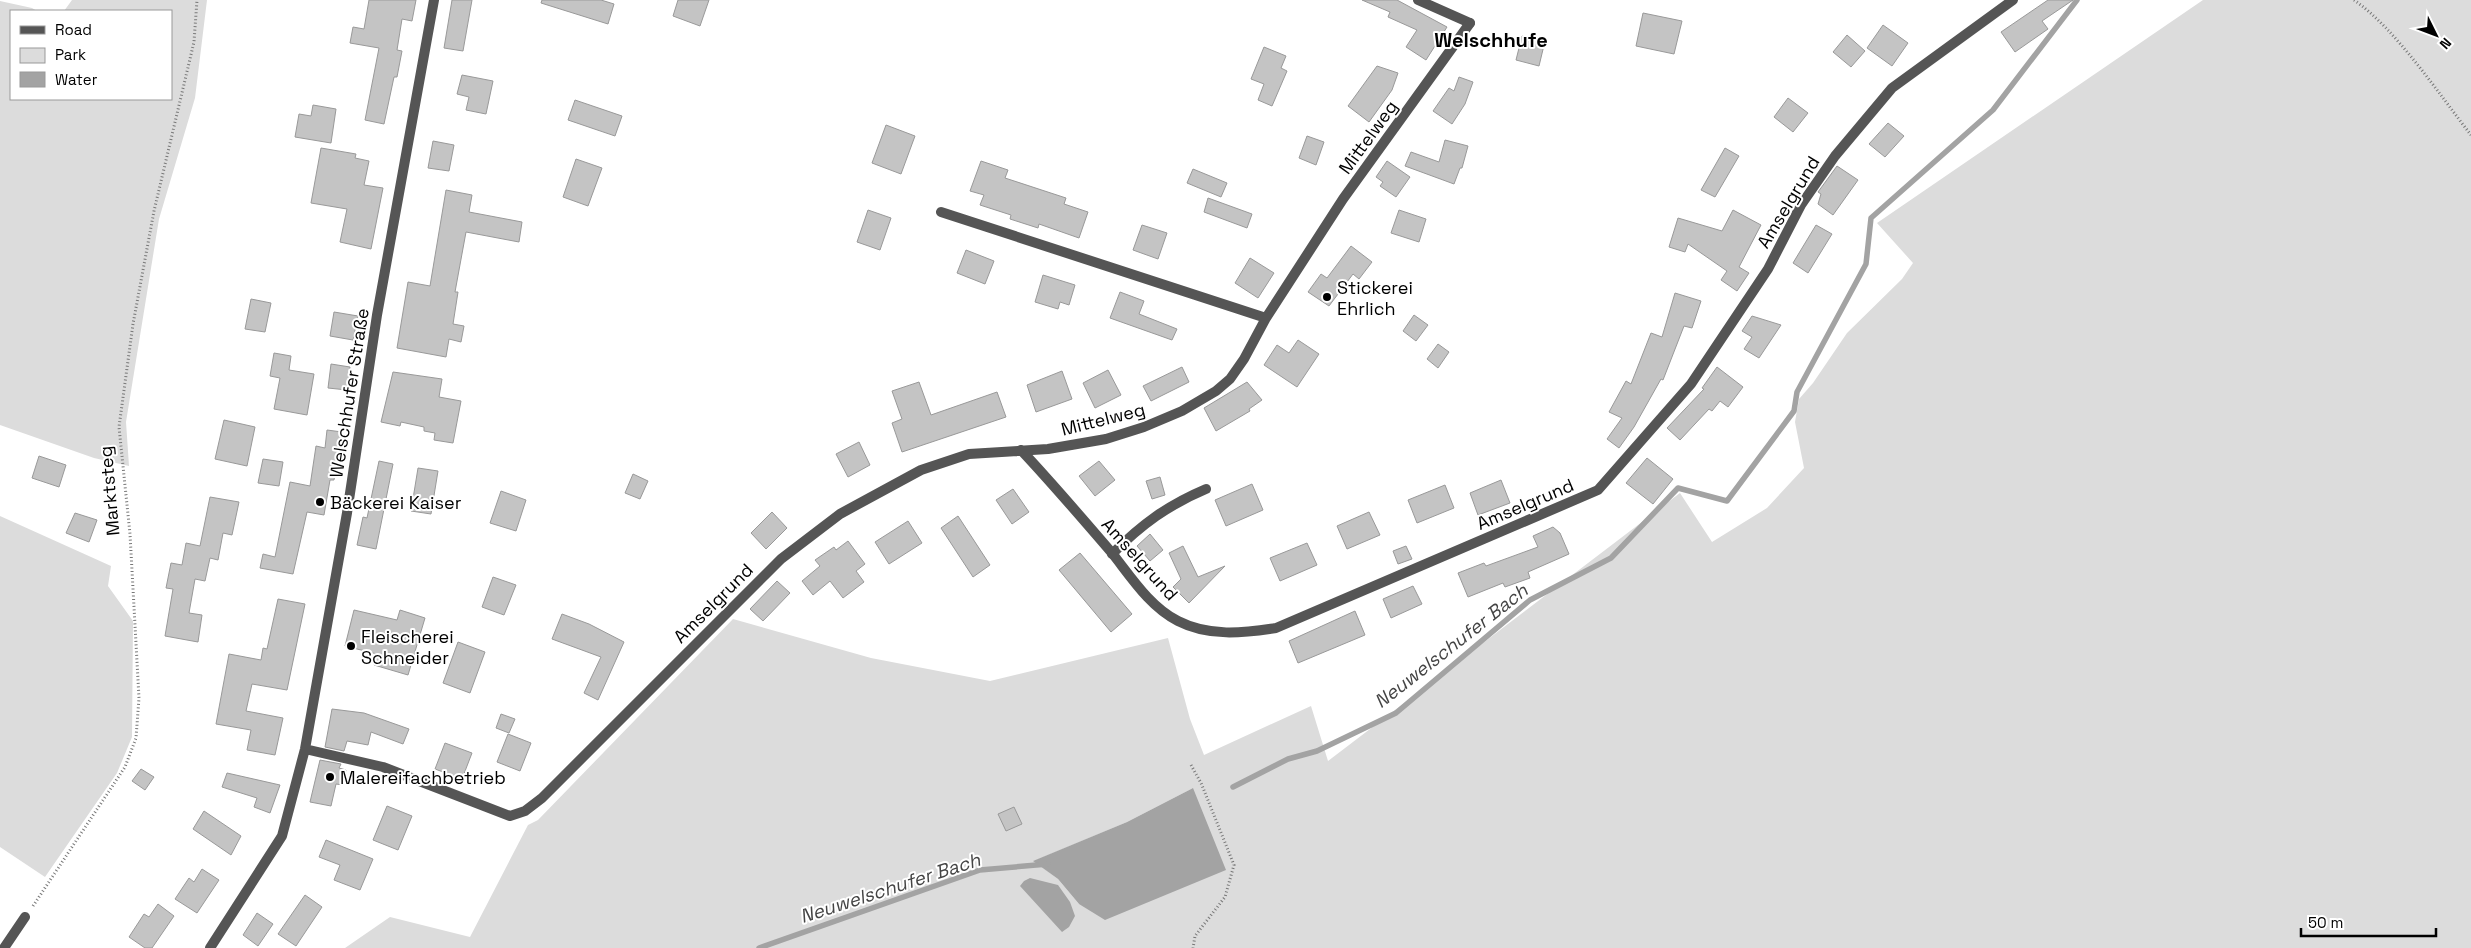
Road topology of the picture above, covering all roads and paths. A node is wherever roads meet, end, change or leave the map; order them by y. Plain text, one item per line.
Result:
1 (197, 0) edge
2 (434, 0) edge
3 (1418, 0) edge
4 (2013, 0) edge
5 (2354, 0) edge
6 (2471, 135) edge
7 (942, 212) dead end
8 (1266, 318) junction
9 (1021, 450) junction
10 (1206, 489) dead end
11 (1112, 554) junction
12 (305, 749) junction
13 (1190, 765) dead end
14 (25, 917) joint
15 (4, 948) edge
16 (210, 948) edge
17 (1193, 948) edge

1 - 14 path, Marktsteg
2 - 12 street, Welschhufer Straße
3 - 8 street, Mittelweg
4 - 11 street, Amselgrund
5 - 6 path
7 - 8 street
8 - 9 street, Mittelweg
9 - 11 street, Amselgrund
9 - 12 street, Amselgrund
10 - 11 street
12 - 16 street, Welschhufer Straße
13 - 17 path
14 - 15 street

